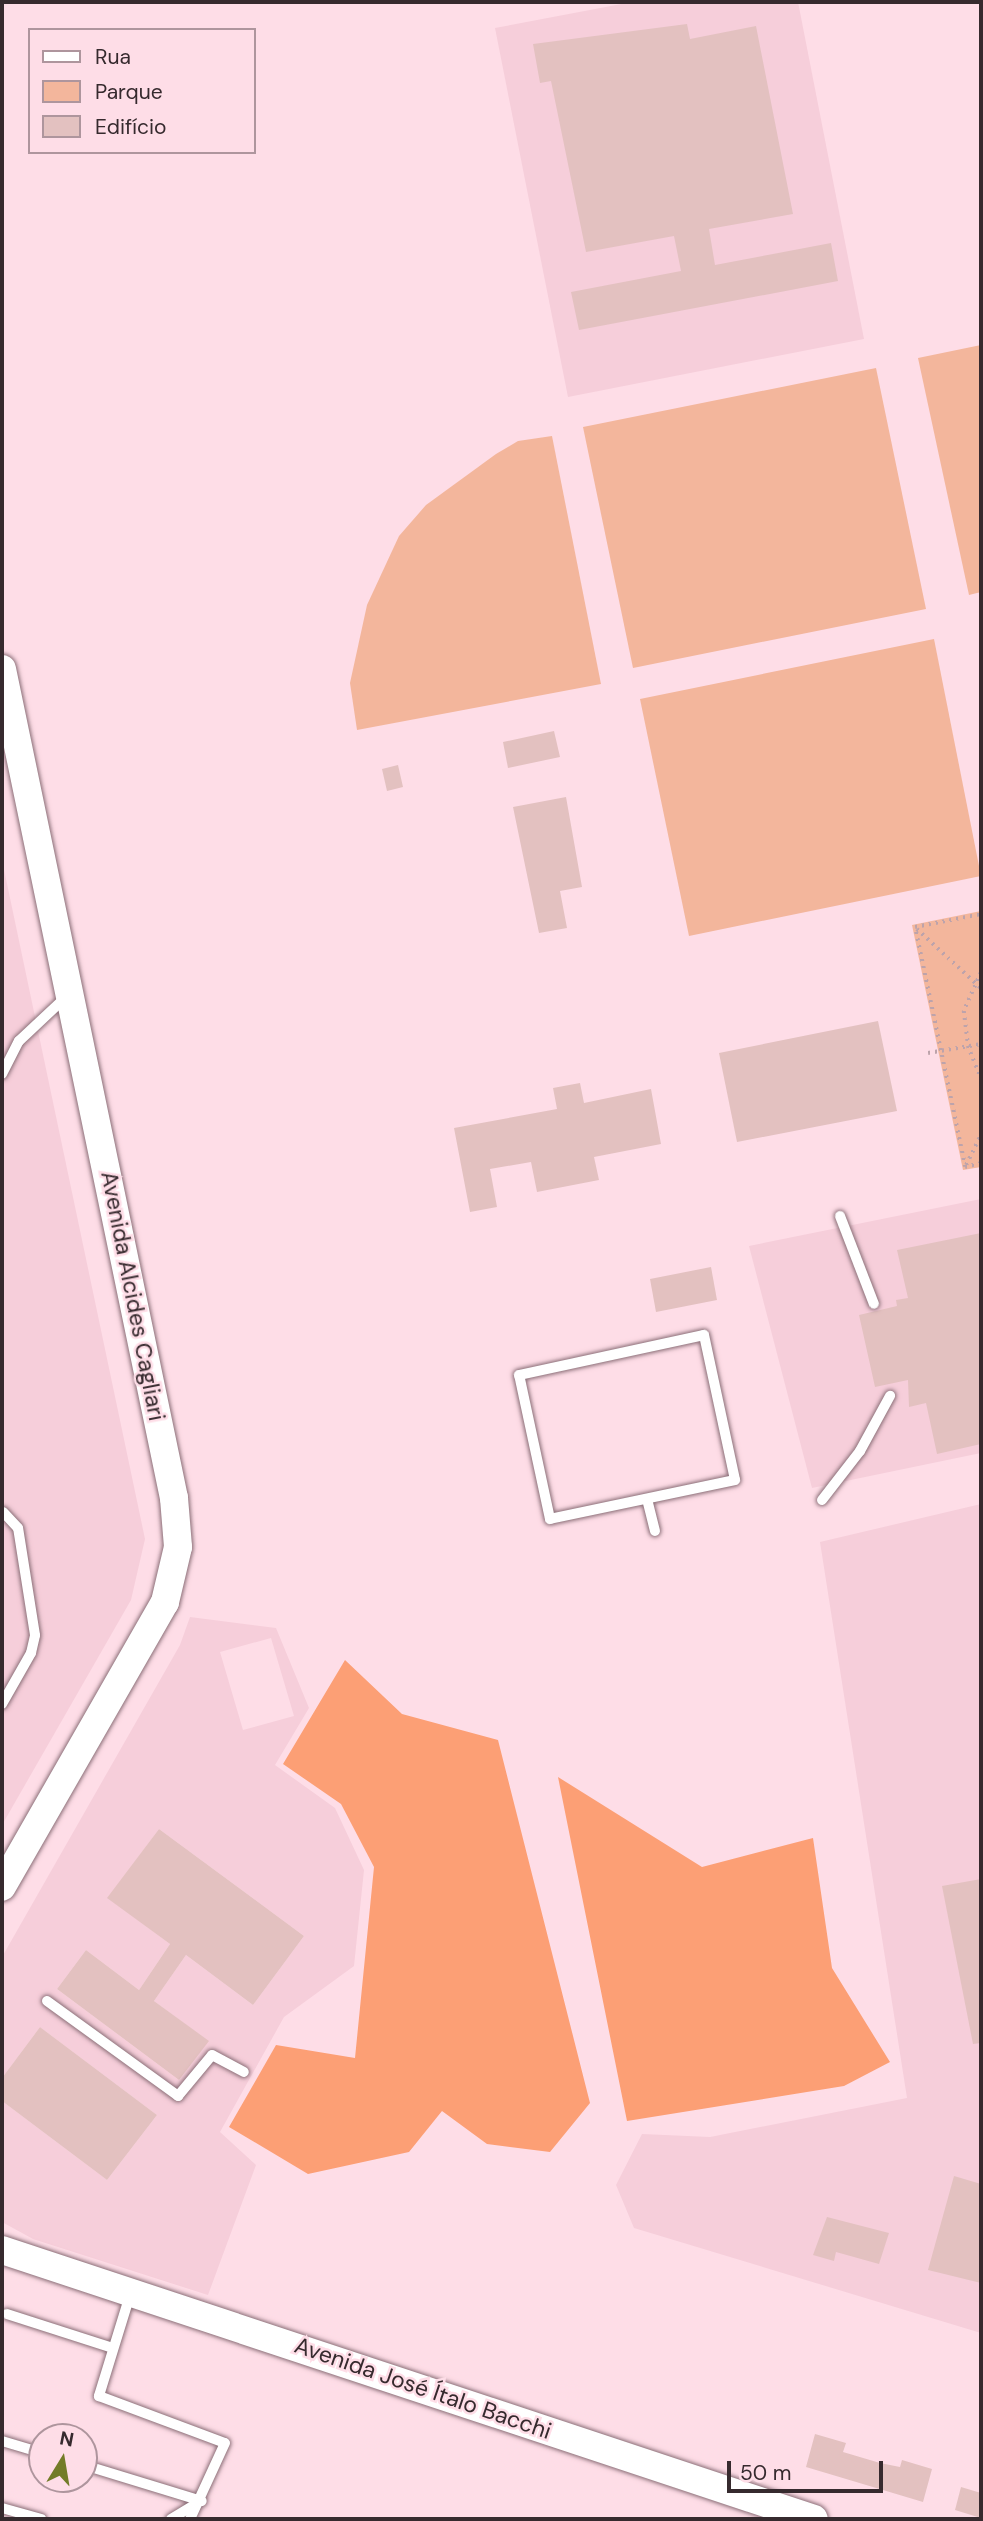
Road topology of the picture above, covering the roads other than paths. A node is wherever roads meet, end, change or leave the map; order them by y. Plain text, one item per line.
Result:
1 (2, 669) edge
2 (72, 992) junction
3 (2, 1074) edge
4 (839, 1216) dead end
5 (874, 1304) dead end
6 (890, 1396) dead end
7 (647, 1499) junction
8 (822, 1500) dead end
9 (4, 1512) dead end
10 (655, 1531) dead end
11 (2, 1704) edge
12 (2, 1887) edge
13 (47, 2001) dead end
14 (244, 2072) dead end
15 (2, 2241) edge
16 (2, 2250) edge
17 (31, 2259) junction
18 (131, 2291) junction
19 (4, 2314) edge
20 (113, 2348) junction
21 (2, 2441) edge
22 (28, 2449) edge
23 (98, 2469) edge
24 (201, 2501) junction
25 (2, 2508) edge
26 (41, 2519) edge
27 (170, 2519) edge
28 (190, 2519) edge
29 (814, 2519) edge

1 - 2 main road, Avenida Alcides Cagliari
2 - 3 lane
2 - 12 main road, Avenida Alcides Cagliari
4 - 5 lane
6 - 8 lane
7 - 7 lane
7 - 10 lane
9 - 11 lane
13 - 14 lane
15 - 17 main road, Avenida José Ítalo Bacchi
16 - 17 main road, Avenida José Ítalo Bacchi
17 - 18 main road, Avenida José Ítalo Bacchi
18 - 20 lane
18 - 29 main road, Avenida José Ítalo Bacchi
19 - 20 lane
20 - 24 lane
21 - 22 lane
23 - 24 lane
24 - 27 lane
24 - 28 lane
25 - 26 lane

